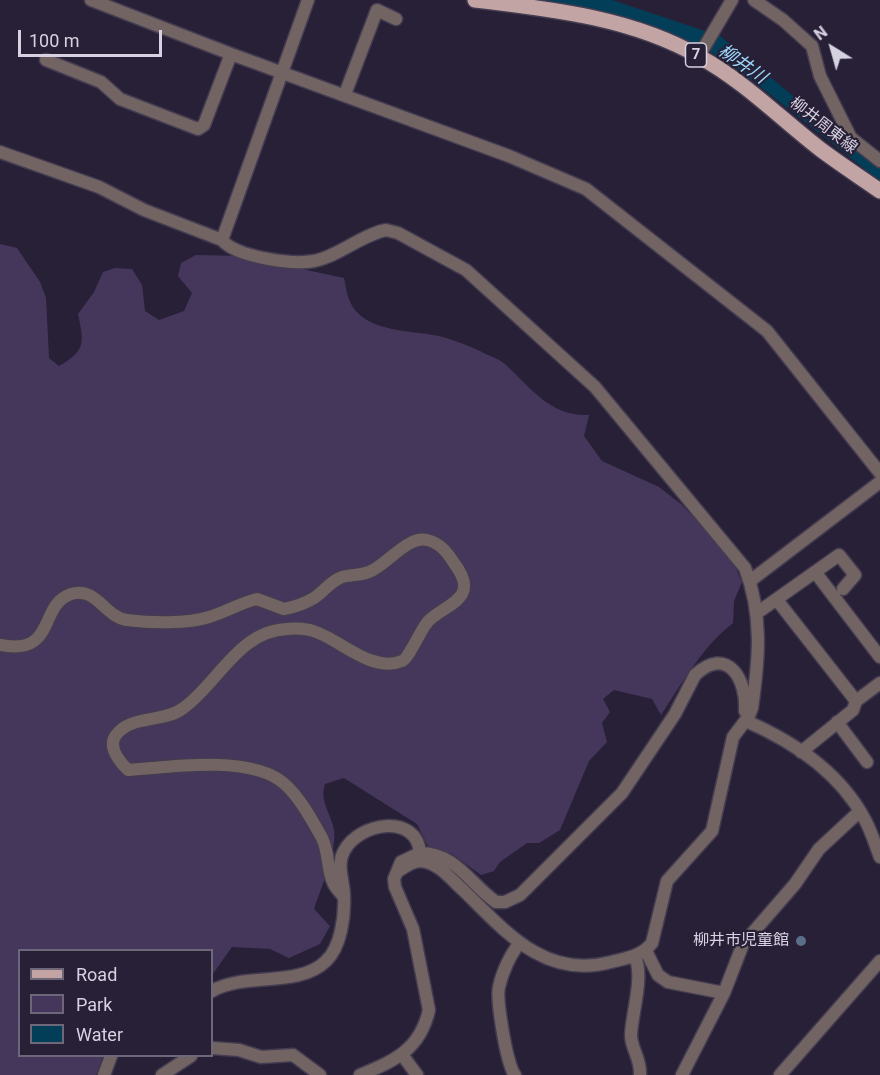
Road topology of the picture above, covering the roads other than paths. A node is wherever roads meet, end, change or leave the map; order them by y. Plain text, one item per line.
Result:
1 (91, 0) edge
2 (308, 0) edge
3 (475, 0) edge
4 (732, 0) edge
5 (753, 0) edge
6 (396, 19) dead end
7 (700, 53) junction
8 (231, 54) junction
9 (46, 60) dead end
10 (281, 73) junction
11 (345, 94) junction
12 (0, 152) edge
13 (880, 161) edge
14 (880, 191) edge
15 (222, 240) junction
16 (880, 473) edge
17 (880, 482) edge
18 (815, 572) junction
19 (750, 581) junction
20 (843, 589) dead end
21 (777, 600) junction
22 (758, 613) junction
23 (0, 645) edge
24 (880, 657) edge
25 (878, 688) edge
26 (856, 701) junction
27 (746, 721) junction
28 (837, 722) junction
29 (801, 752) junction
30 (867, 762) dead end
31 (860, 811) junction
32 (420, 853) junction
33 (880, 857) edge
34 (397, 872) junction
35 (344, 897) junction
36 (519, 944) junction
37 (641, 953) junction
38 (880, 962) edge
39 (213, 991) edge
40 (724, 993) junction
41 (213, 1048) edge
42 (403, 1056) junction
43 (111, 1057) edge
44 (189, 1057) edge
45 (104, 1075) edge
46 (162, 1075) edge
47 (320, 1075) edge
48 (360, 1075) edge
49 (417, 1075) edge
50 (515, 1075) edge
51 (640, 1075) edge
52 (682, 1075) edge
53 (780, 1075) edge

1 - 8 street
2 - 10 street
3 - 7 main road, 柳井周東線 / 7
4 - 7 street
5 - 13 street
6 - 11 street
7 - 14 main road, 柳井周東線 / 7
8 - 9 street
8 - 10 street
10 - 11 street
10 - 15 street
11 - 16 street
12 - 15 street
15 - 19 street
17 - 19 street
18 - 20 street
18 - 21 street
18 - 24 street
19 - 22 street
21 - 22 street
21 - 26 street
22 - 27 street
23 - 35 street
25 - 26 street
26 - 28 street
27 - 29 street
27 - 32 street
27 - 37 street
28 - 29 street
28 - 30 street
29 - 31 street
31 - 33 street
31 - 40 street
32 - 34 street
32 - 35 street
34 - 36 street
34 - 42 street
35 - 39 street
36 - 37 street
36 - 50 street
37 - 40 street
37 - 51 street
38 - 53 street
40 - 52 street
41 - 47 street
42 - 48 street
42 - 49 street
43 - 45 street
44 - 46 street

